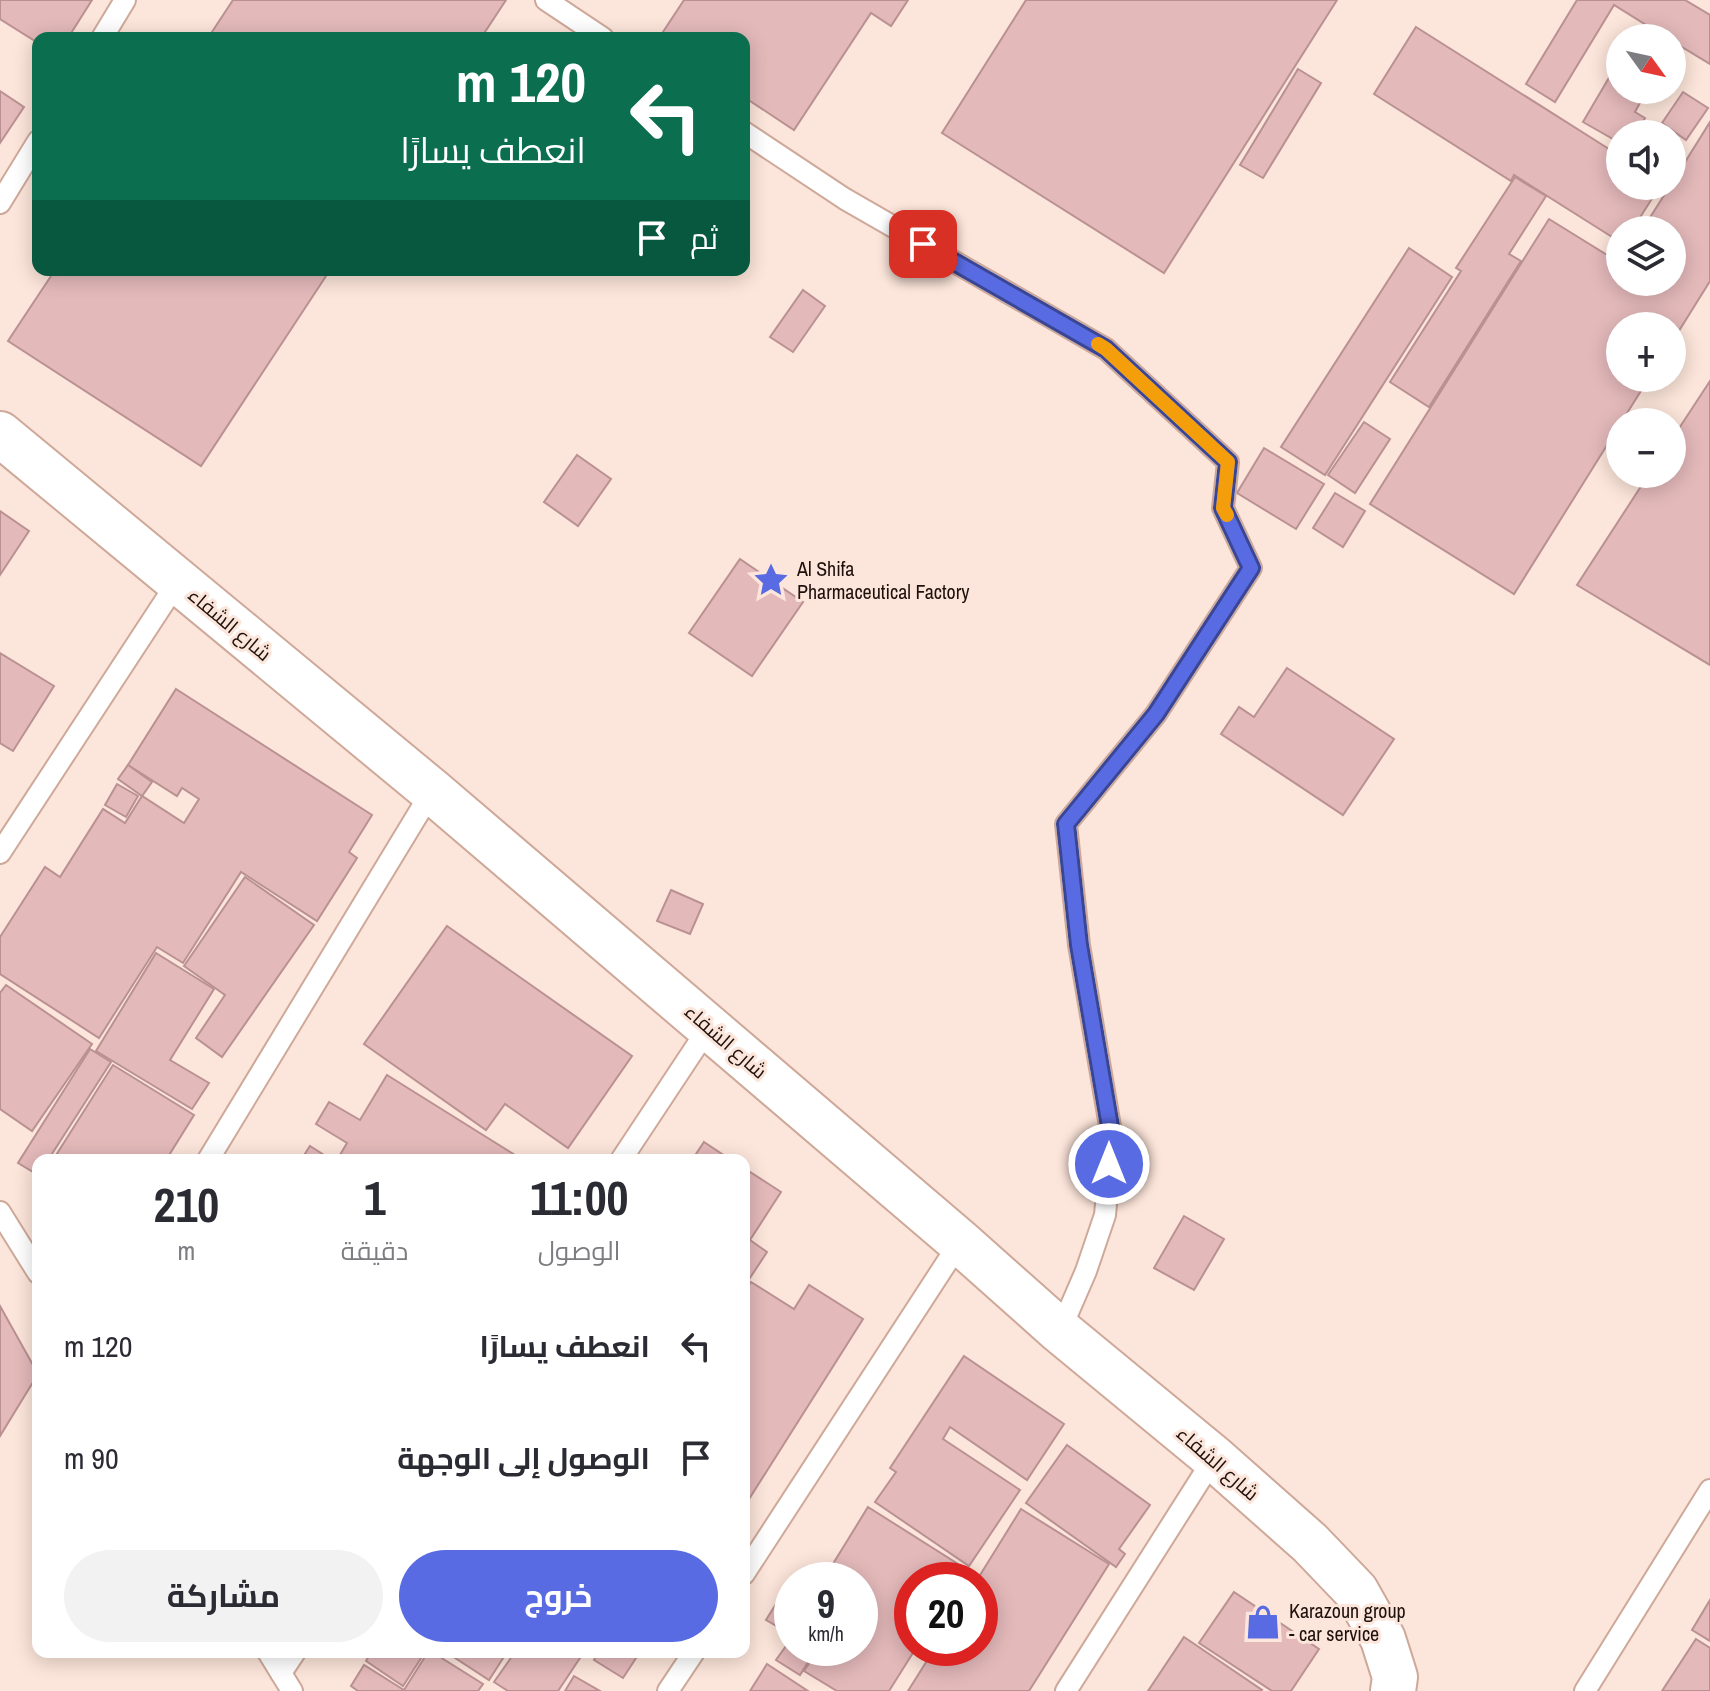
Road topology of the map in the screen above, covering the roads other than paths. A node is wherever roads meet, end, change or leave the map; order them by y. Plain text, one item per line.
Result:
1 (125, 0) edge
2 (546, 0) edge
3 (106, 32) edge
4 (594, 32) edge
5 (750, 136) edge
6 (32, 151) edge
7 (0, 203) edge
8 (0, 434) edge
9 (178, 581) junction
10 (432, 791) junction
11 (0, 853) edge
12 (709, 1027) junction
13 (212, 1154) edge
14 (625, 1154) edge
15 (0, 1212) edge
16 (960, 1242) junction
17 (32, 1263) edge
18 (1060, 1331) junction
19 (1214, 1458) junction
20 (1707, 1505) edge
21 (750, 1565) edge
22 (272, 1658) edge
23 (291, 1658) edge
24 (690, 1658) edge
25 (281, 1673) junction
26 (292, 1691) edge
27 (668, 1691) edge
28 (1066, 1691) edge
29 (1393, 1691) edge
30 (1585, 1691) edge

1 - 3 lane
2 - 4 lane
5 - 18 lane
6 - 7 lane
8 - 9 street, شارع الشفاء
9 - 10 street, شارع الشفاء
9 - 11 lane
10 - 12 street, شارع الشفاء
10 - 13 lane
12 - 14 lane
12 - 16 street, شارع الشفاء
15 - 17 lane
16 - 18 street, شارع الشفاء
16 - 21 lane
18 - 19 street, شارع الشفاء
19 - 28 lane
19 - 29 street, شارع الشفاء
20 - 30 lane
22 - 25 lane
23 - 25 lane
24 - 27 lane
25 - 26 lane

